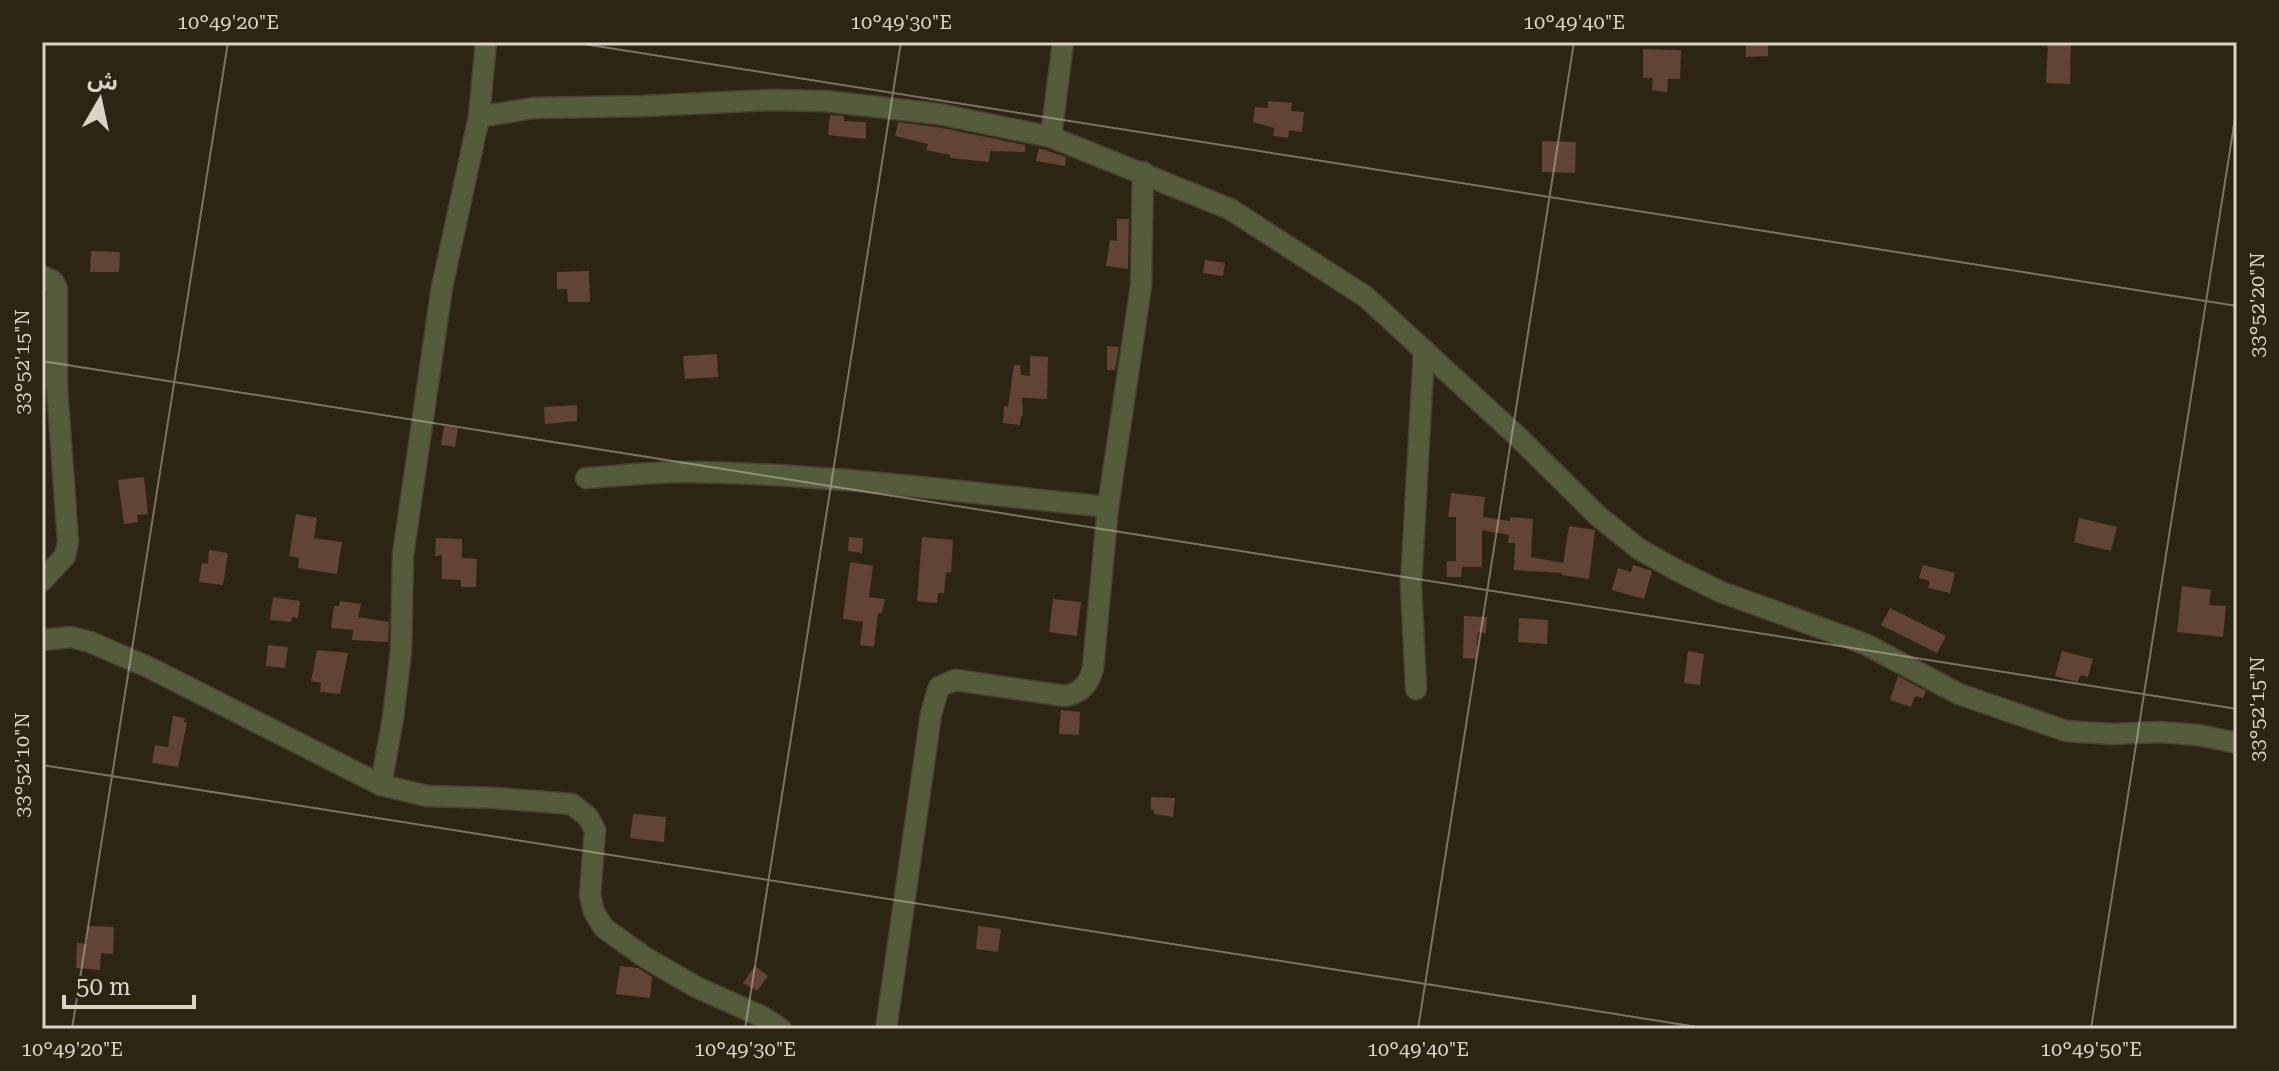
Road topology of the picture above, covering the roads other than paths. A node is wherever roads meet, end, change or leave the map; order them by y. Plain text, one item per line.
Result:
1 (486, 42) edge
2 (1063, 42) edge
3 (479, 117) junction
4 (1051, 137) junction
5 (1143, 172) junction
6 (42, 276) edge
7 (1424, 350) junction
8 (586, 478) dead end
9 (1108, 507) junction
10 (42, 581) edge
11 (42, 640) edge
12 (1416, 689) dead end
13 (2237, 743) edge
14 (381, 785) junction
15 (781, 1029) edge
16 (886, 1029) edge

1 - 3 street
2 - 4 street
3 - 4 street
3 - 14 street
4 - 5 street
5 - 7 street
5 - 9 street
6 - 10 street
7 - 12 street
7 - 13 street
8 - 9 street
9 - 16 street
11 - 14 street
14 - 15 street

